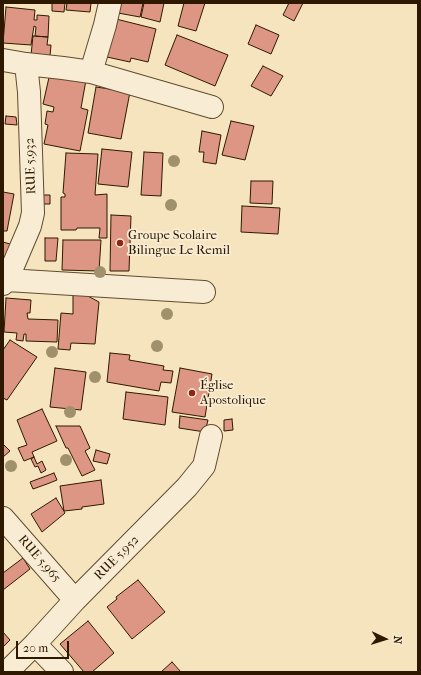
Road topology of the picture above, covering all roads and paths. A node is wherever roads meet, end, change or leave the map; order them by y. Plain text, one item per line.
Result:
1 (110, 3) edge
2 (3, 60) edge
3 (26, 64) junction
4 (91, 72) junction
5 (212, 107) dead end
6 (5, 282) edge
7 (204, 292) dead end
8 (211, 436) dead end
9 (3, 518) edge
10 (75, 600) junction
11 (35, 644) junction
12 (7, 672) edge
13 (62, 672) edge

1 - 4 street
2 - 3 street
3 - 4 street
3 - 6 street, RUE 5.932
4 - 5 street
6 - 7 street
8 - 10 street, RUE 5.952
9 - 10 street, RUE 5.965
10 - 11 street, RUE 5.952
11 - 12 street, RUE 5.952
11 - 13 street

